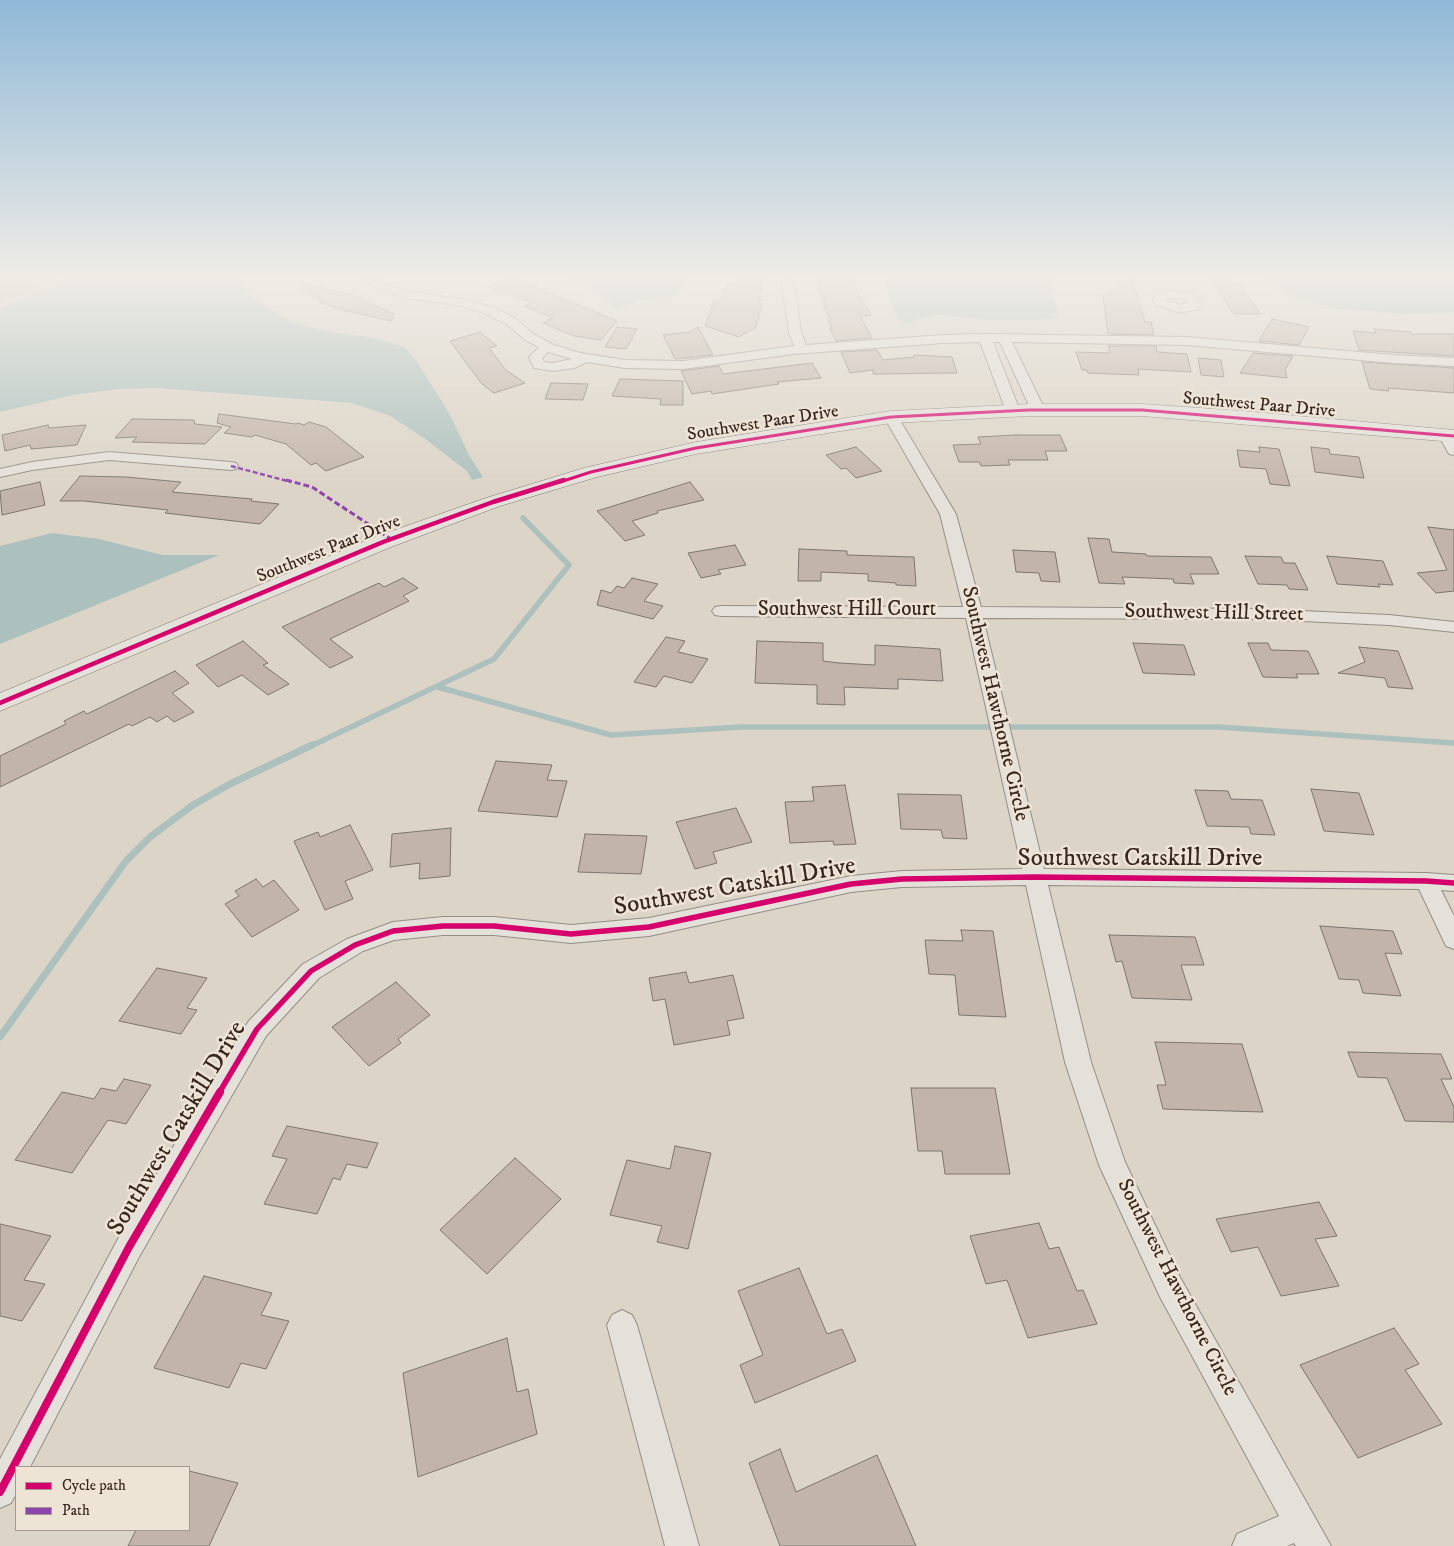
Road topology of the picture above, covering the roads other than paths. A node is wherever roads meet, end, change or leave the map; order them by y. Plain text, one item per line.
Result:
1 (542, 350) edge
2 (560, 350) edge
3 (793, 350) edge
4 (990, 350) edge
5 (1010, 350) edge
6 (1286, 350) edge
7 (586, 358) junction
8 (1454, 362) edge
9 (1013, 410) junction
10 (1038, 410) junction
11 (891, 417) junction
12 (1451, 441) edge
13 (231, 466) dead end
14 (0, 473) edge
15 (973, 611) junction
16 (721, 612) dead end
17 (1454, 627) edge
18 (0, 703) edge
19 (1034, 878) junction
20 (1426, 881) junction
21 (1454, 883) edge
22 (1454, 940) edge
23 (622, 1325) dead end
24 (0, 1492) edge
25 (1308, 1534) edge
26 (682, 1546) edge
27 (1249, 1546) edge

1 - 7 street
2 - 7 street
3 - 7 street
4 - 9 street
5 - 10 street
6 - 8 street
9 - 10 street, Southwest Paar Drive
9 - 11 street, Southwest Paar Drive
10 - 12 street, Southwest Paar Drive
11 - 15 street, Southwest Hawthorne Circle
11 - 18 street, Southwest Paar Drive
13 - 14 street
15 - 16 street, Southwest Hill Court
15 - 17 street, Southwest Hill Street
15 - 19 street, Southwest Hawthorne Circle
19 - 20 street, Southwest Catskill Drive
19 - 24 street, Southwest Catskill Drive
19 - 25 street, Southwest Hawthorne Circle
20 - 21 street, Southwest Catskill Drive
20 - 22 street
23 - 26 street
25 - 27 street

